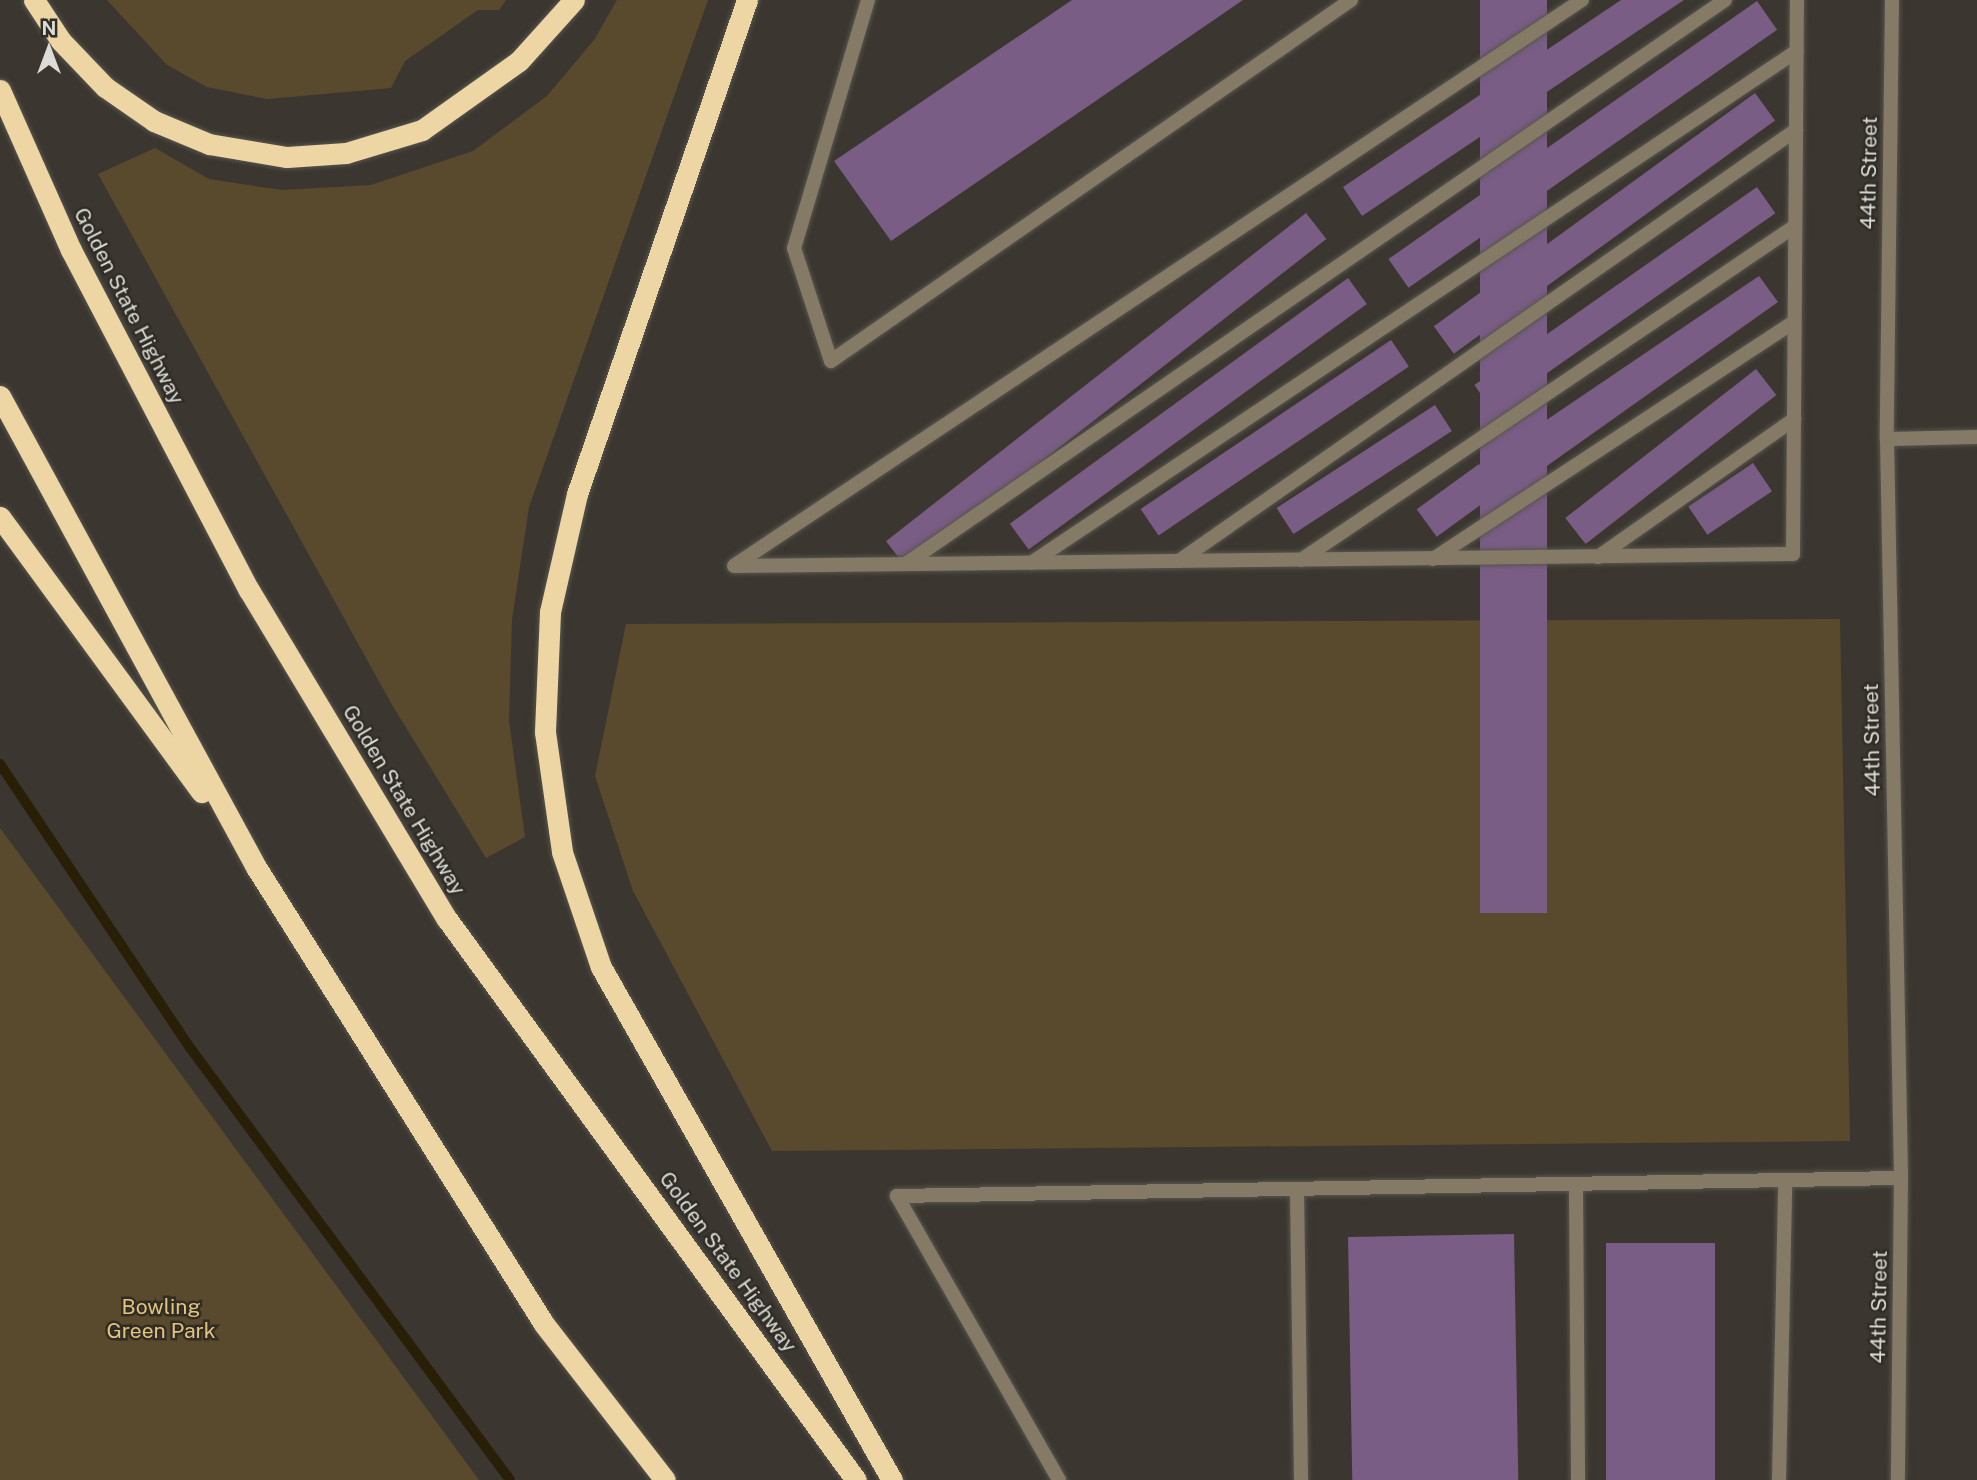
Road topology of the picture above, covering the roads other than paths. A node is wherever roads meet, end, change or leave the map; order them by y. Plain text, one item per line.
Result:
1 (34, 0) edge
2 (575, 0) edge
3 (747, 0) edge
4 (868, 0) edge
5 (1351, 0) edge
6 (1582, 0) edge
7 (1725, 0) edge
8 (1797, 0) edge
9 (1892, 0) edge
10 (1797, 51) junction
11 (0, 90) edge
12 (1796, 130) junction
13 (1796, 226) junction
14 (1794, 322) junction
15 (0, 396) edge
16 (1794, 419) junction
17 (1977, 437) edge
18 (1887, 439) junction
19 (0, 517) edge
20 (1598, 557) junction
21 (1433, 559) junction
22 (1301, 560) junction
23 (1179, 561) junction
24 (1031, 563) junction
25 (906, 564) junction
26 (256, 867) junction
27 (1901, 1178) junction
28 (1785, 1183) junction
29 (1576, 1186) junction
30 (1297, 1190) junction
31 (665, 1480) edge
32 (856, 1480) edge
33 (892, 1480) edge
34 (1059, 1480) edge
35 (1301, 1480) edge
36 (1578, 1480) edge
37 (1779, 1480) edge
38 (1898, 1480) edge

1 - 2 highway
3 - 33 highway
4 - 5 street
6 - 25 street
7 - 25 street
8 - 10 street
9 - 18 street, 44th Street
10 - 12 street
10 - 24 street
11 - 32 highway, Golden State Highway
12 - 13 street
12 - 23 street
13 - 14 street
13 - 22 street
14 - 16 street
14 - 21 street
15 - 26 highway
16 - 20 street
16 - 20 street
17 - 18 street
18 - 27 street, 44th Street
19 - 26 highway
20 - 21 street
21 - 22 street
22 - 23 street
23 - 24 street
24 - 25 street
26 - 31 highway
27 - 28 street
27 - 38 street, 44th Street
28 - 29 street
28 - 37 street
29 - 30 street
29 - 36 street
30 - 34 street
30 - 35 street

